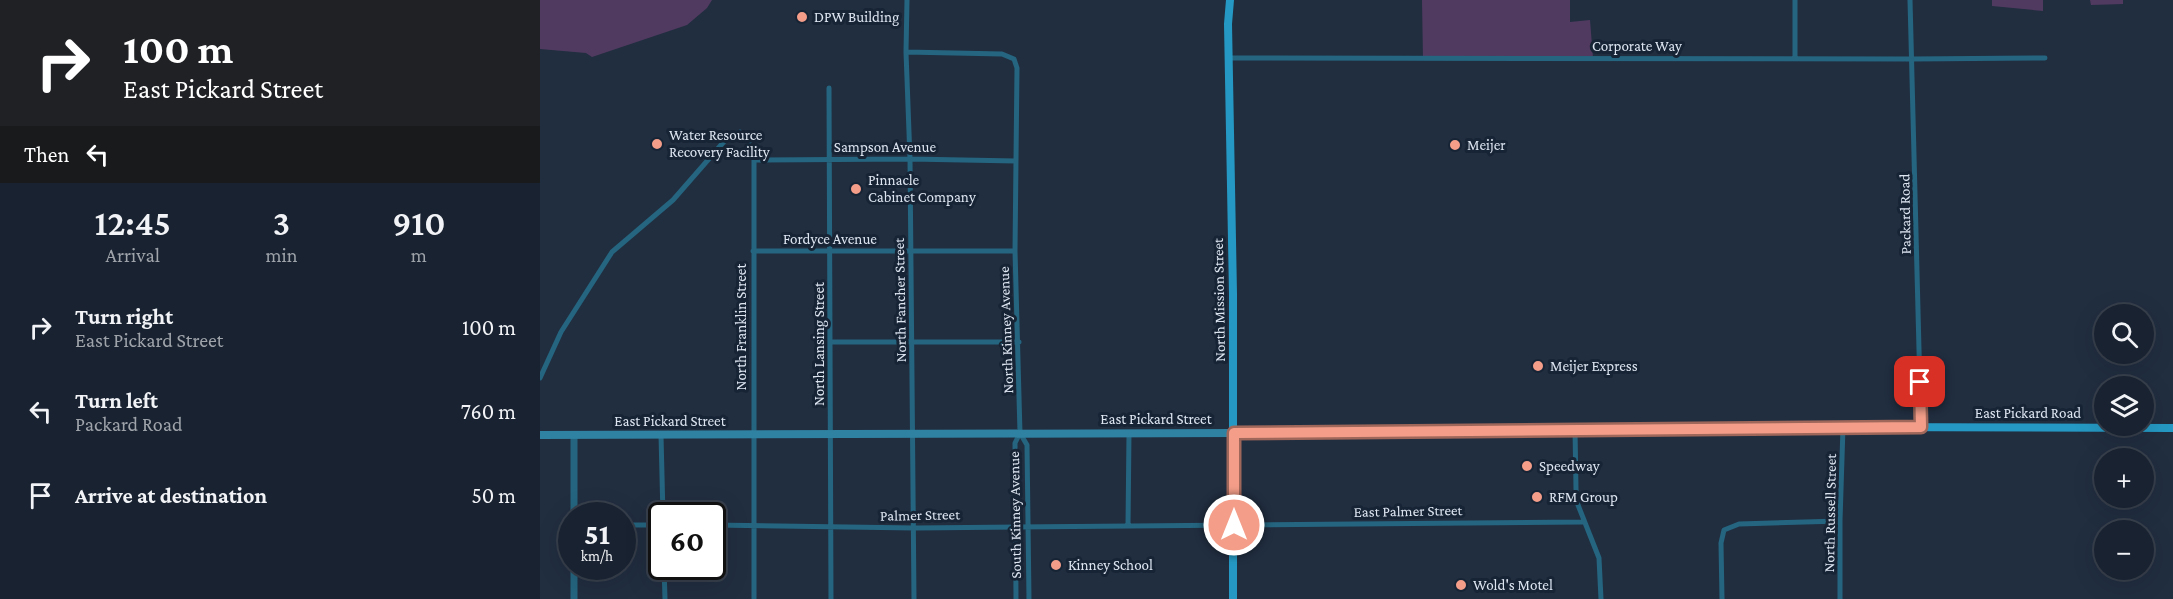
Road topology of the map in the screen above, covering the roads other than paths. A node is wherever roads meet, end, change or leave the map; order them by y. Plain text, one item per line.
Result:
1 (907, 0) edge
2 (1230, 0) edge
3 (1795, 0) edge
4 (1910, 0) edge
5 (906, 52) junction
6 (1228, 58) junction
7 (2045, 58) dead end
8 (1795, 59) junction
9 (1912, 59) junction
10 (829, 88) dead end
11 (910, 159) junction
12 (754, 160) junction
13 (829, 160) junction
14 (1016, 161) junction
15 (753, 251) junction
16 (910, 251) junction
17 (1015, 251) junction
18 (830, 252) junction
19 (831, 342) junction
20 (913, 342) junction
21 (1019, 342) junction
22 (540, 378) edge
23 (1955, 426) joint
24 (1843, 427) junction
25 (1921, 427) junction
26 (2173, 428) edge
27 (1575, 429) junction
28 (1020, 433) junction
29 (1128, 433) junction
30 (1234, 433) junction
31 (831, 434) junction
32 (913, 434) junction
33 (540, 435) edge
34 (574, 435) junction
35 (661, 435) junction
36 (752, 435) junction
37 (574, 502) edge
38 (663, 502) edge
39 (1840, 521) junction
40 (1583, 522) junction
41 (726, 525) edge
42 (753, 525) junction
43 (1016, 525) junction
44 (1234, 525) junction
45 (1028, 526) junction
46 (1128, 526) junction
47 (831, 527) junction
48 (915, 528) junction
49 (574, 580) edge
50 (664, 580) edge
51 (574, 599) edge
52 (665, 599) edge
53 (754, 599) edge
54 (831, 599) edge
55 (914, 599) edge
56 (1016, 599) edge
57 (1029, 599) edge
58 (1233, 599) edge
59 (1601, 599) edge
60 (1722, 599) edge
61 (1840, 599) edge

1 - 5 street, North Fancher Street
2 - 6 main road, North Mission Street
3 - 8 street
4 - 9 street, Packard Road
5 - 11 street, North Fancher Street
5 - 14 street, North Kinney Avenue
6 - 8 street, Corporate Way
6 - 30 main road, North Mission Street
7 - 9 street, Corporate Way
8 - 9 street, Corporate Way
9 - 25 street, Packard Road
10 - 13 street, North Lansing Street
11 - 13 street, Sampson Avenue
11 - 14 street, Sampson Avenue
11 - 16 street, North Fancher Street
12 - 13 street, Sampson Avenue
12 - 15 street, North Franklin Street
12 - 22 street, North Franklin Street
13 - 18 street, North Lansing Street
14 - 17 street, North Kinney Avenue
15 - 18 street, Fordyce Avenue
15 - 36 street, North Franklin Street
16 - 17 street, Fordyce Avenue
16 - 18 street, Fordyce Avenue
16 - 20 street, North Fancher Street
17 - 21 street, North Kinney Avenue
18 - 19 street, North Lansing Street
19 - 20 street
19 - 31 street, North Lansing Street
20 - 21 street
20 - 32 street, North Fancher Street
21 - 28 street, North Kinney Avenue
23 - 25 main road, East Pickard Street
23 - 26 main road, East Pickard Road
24 - 25 main road, East Pickard Street
24 - 27 main road, East Pickard Street
24 - 39 street, North Russell Street
27 - 30 main road, East Pickard Street
27 - 40 street
28 - 29 main road, East Pickard Street
28 - 32 main road, East Pickard Street
28 - 43 street, North Kinney Avenue
28 - 45 street, South Kinney Avenue
29 - 30 main road, East Pickard Street
29 - 46 street
30 - 44 main road, North Mission Street
31 - 32 main road, East Pickard Street
31 - 36 main road, East Pickard Street
31 - 47 street, North Lansing Street
32 - 48 street, North Fancher Street
33 - 34 main road, East Pickard Street
34 - 35 main road, East Pickard Street
34 - 37 street
35 - 36 main road, East Pickard Street
35 - 38 street
36 - 42 street, North Franklin Street
39 - 60 street
39 - 61 street, North Russell Street
40 - 44 street, East Palmer Street
40 - 59 street
41 - 42 street, Palmer Street
42 - 47 street, Palmer Street
42 - 53 street, North Franklin Street
43 - 45 street, Palmer Street
43 - 48 street, Palmer Street
43 - 56 street, North Kinney Avenue
44 - 46 street, East Palmer Street
44 - 58 main road, North Mission Street
45 - 46 street, Palmer Street
45 - 57 street, South Kinney Avenue
47 - 48 street, Palmer Street
47 - 54 street, North Lansing Street
48 - 55 street, North Fancher Street
49 - 51 street
50 - 52 street

